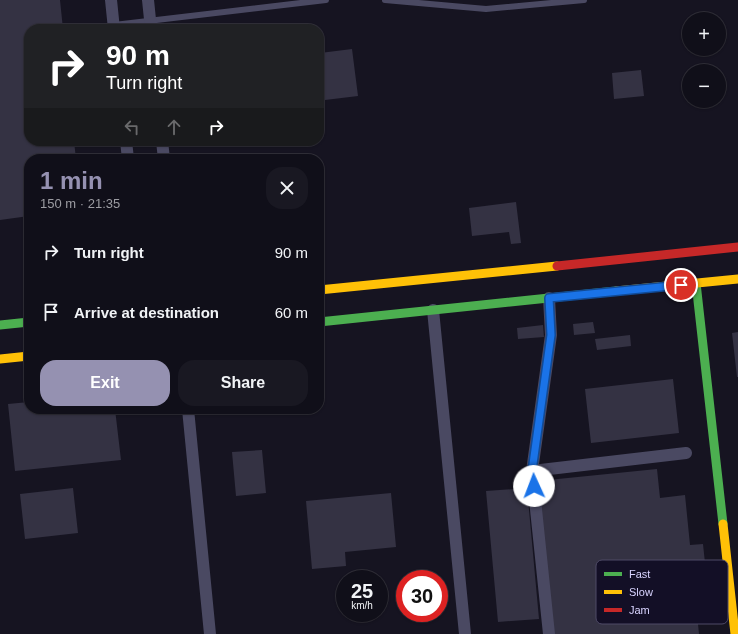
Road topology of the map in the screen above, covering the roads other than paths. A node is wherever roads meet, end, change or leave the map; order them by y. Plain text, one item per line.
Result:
1 (111, 0) edge
2 (148, 0) edge
3 (326, 0) edge
4 (385, 0) edge
5 (584, 0) edge
6 (114, 24) edge
7 (151, 24) edge
8 (738, 247) edge
9 (738, 279) edge
10 (696, 283) junction
11 (324, 289) edge
12 (549, 298) junction
13 (433, 310) junction
14 (324, 321) edge
15 (24, 323) edge
16 (0, 325) edge
17 (24, 357) edge
18 (0, 359) edge
19 (188, 414) edge
20 (686, 453) dead end
21 (532, 471) junction
22 (727, 560) edge
23 (728, 571) edge
24 (210, 634) edge
25 (465, 634) edge
26 (549, 634) edge
27 (735, 634) edge

1 - 6 street
2 - 7 street
3 - 7 lane
4 - 5 lane
8 - 11 street
9 - 10 street
10 - 12 street
10 - 22 street
12 - 13 street
12 - 21 street
13 - 14 street
13 - 25 street
15 - 16 street
17 - 18 street
19 - 24 street
20 - 21 street
21 - 26 street
23 - 27 street

